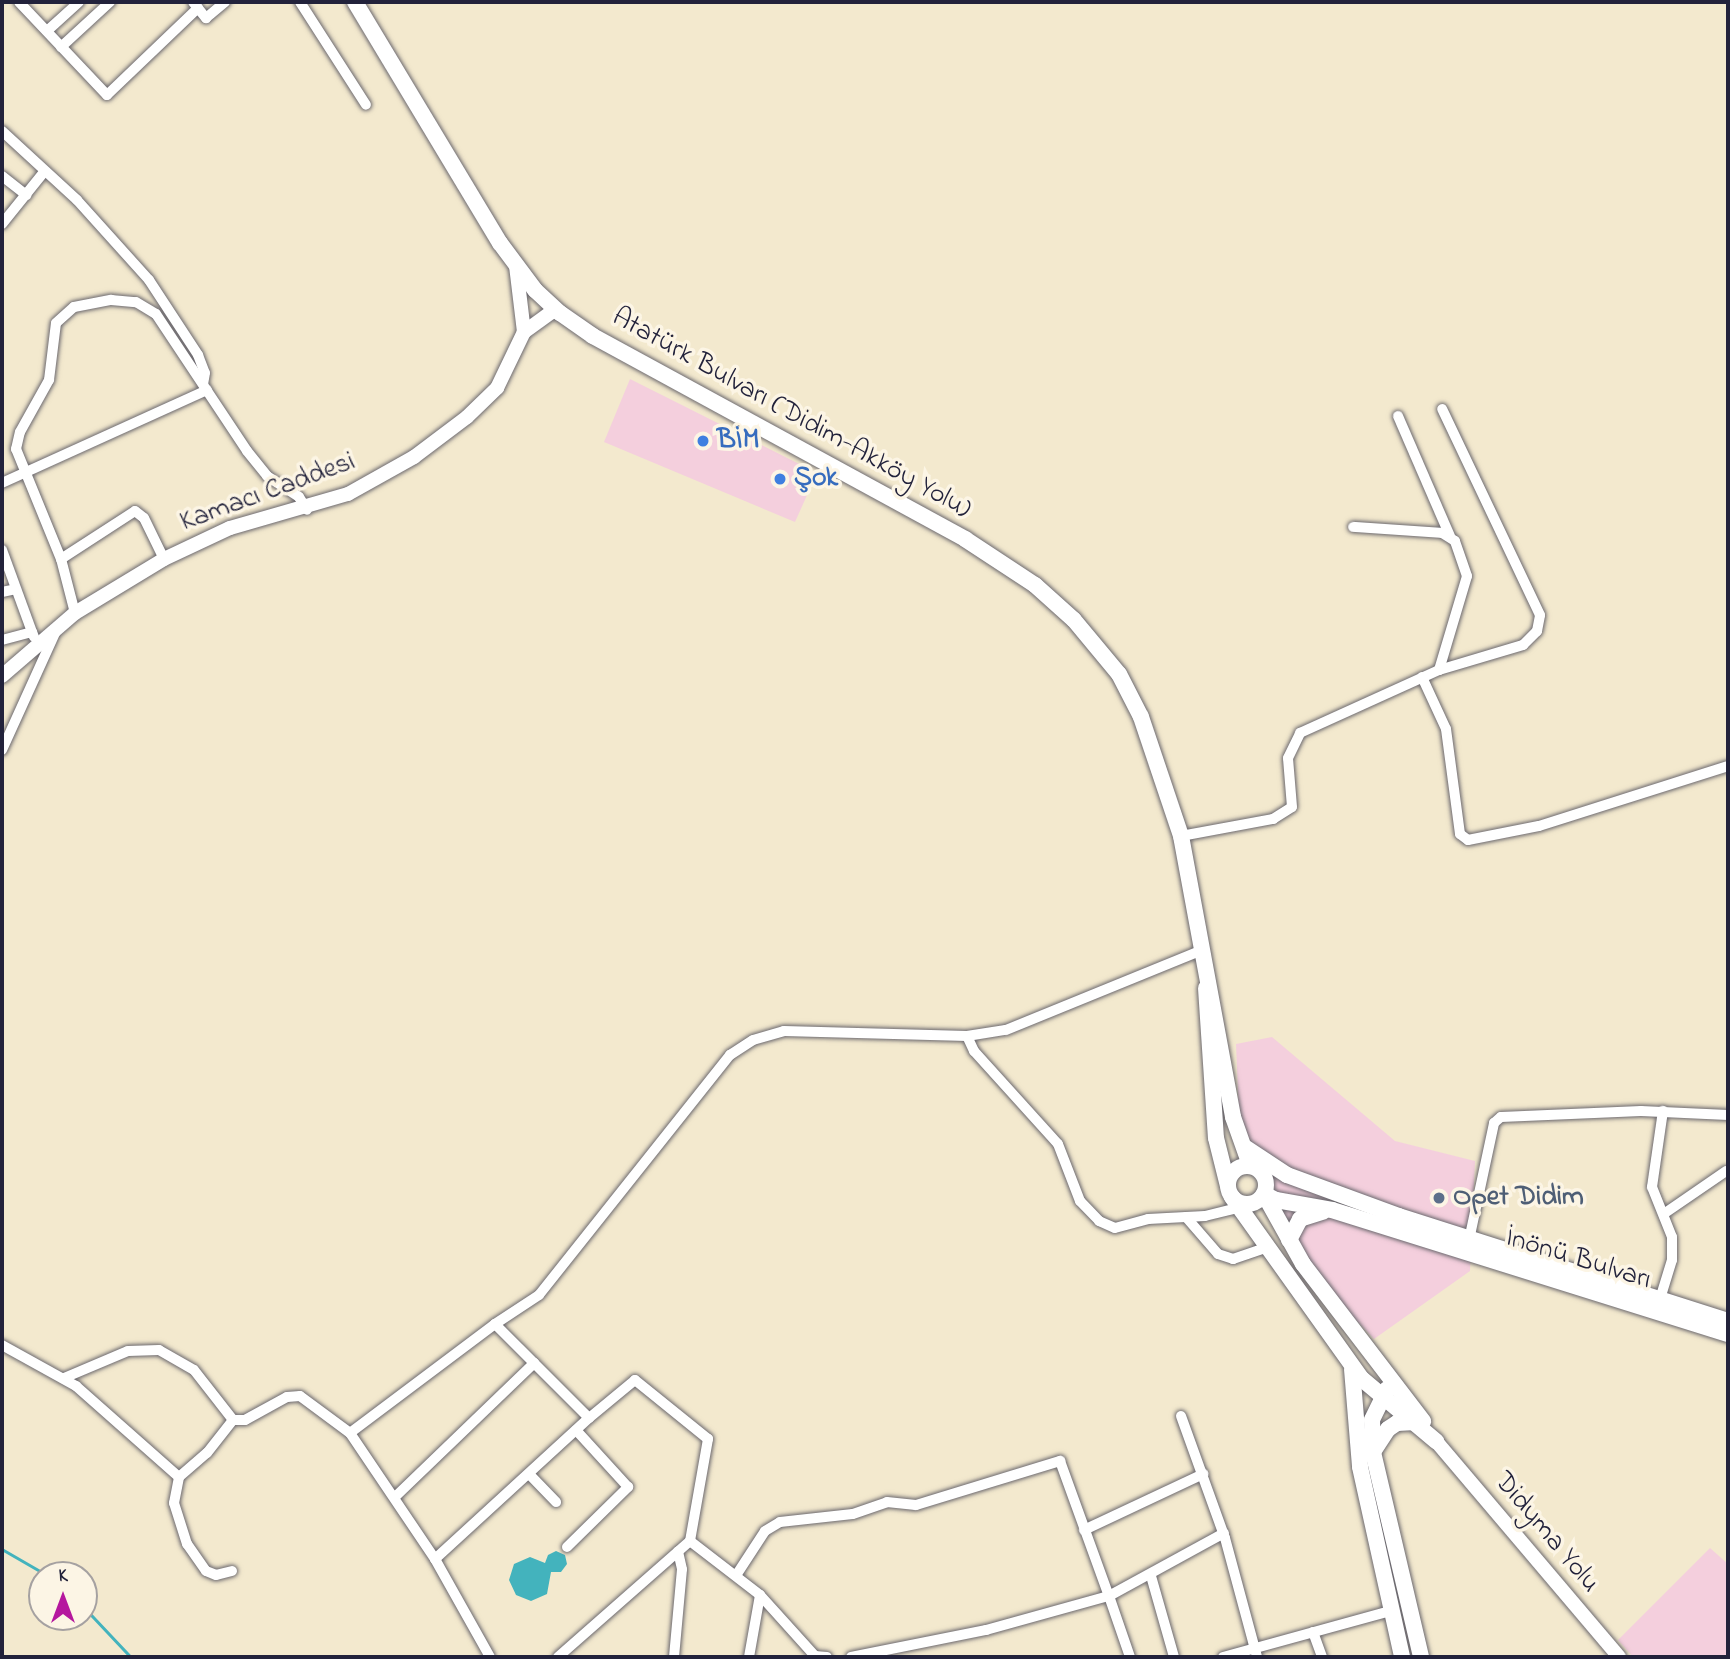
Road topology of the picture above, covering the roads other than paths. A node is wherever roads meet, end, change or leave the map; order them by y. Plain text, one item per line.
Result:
1 (19, 2) edge
2 (79, 2) edge
3 (110, 2) edge
4 (225, 2) edge
5 (300, 2) edge
6 (355, 2) edge
7 (195, 5) edge
8 (47, 31) junction
9 (61, 47) junction
10 (366, 105) dead end
11 (2, 131) edge
12 (44, 172) junction
13 (2, 176) edge
14 (26, 195) junction
15 (2, 224) edge
16 (516, 266) junction
17 (556, 309) junction
18 (524, 332) junction
19 (205, 387) junction
20 (1442, 409) dead end
21 (1398, 416) dead end
22 (25, 474) junction
23 (2, 483) edge
24 (307, 510) junction
25 (1353, 527) dead end
26 (1450, 536) junction
27 (2, 550) edge
28 (61, 559) junction
29 (164, 559) junction
30 (16, 589) junction
31 (2, 592) edge
32 (75, 613) junction
33 (57, 627) junction
34 (35, 639) junction
35 (2, 640) edge
36 (1439, 670) junction
37 (2, 676) edge
38 (1422, 677) junction
39 (2, 750) edge
40 (1728, 766) edge
41 (1181, 836) junction
42 (1202, 950) junction
43 (1207, 975) junction
44 (967, 1036) junction
45 (1663, 1111) junction
46 (1728, 1115) edge
47 (1240, 1141) junction
48 (1256, 1169) junction
49 (1726, 1171) dead end
50 (1287, 1175) junction
51 (1264, 1194) junction
52 (1233, 1197) junction
53 (1332, 1210) junction
54 (1665, 1213) junction
55 (1186, 1217) junction
56 (1289, 1240) junction
57 (1469, 1240) junction
58 (1265, 1248) junction
59 (1660, 1299) junction
60 (1728, 1321) edge
61 (495, 1324) junction
62 (1728, 1335) edge
63 (2, 1345) edge
64 (1370, 1351) junction
65 (534, 1363) junction
66 (1351, 1363) junction
67 (1391, 1376) junction
68 (64, 1378) junction
69 (1382, 1397) junction
70 (1181, 1416) dead end
71 (589, 1418) junction
72 (233, 1420) junction
73 (1416, 1422) junction
74 (576, 1430) junction
75 (351, 1433) junction
76 (1436, 1441) junction
77 (1373, 1452) junction
78 (529, 1474) junction
79 (1203, 1474) junction
80 (179, 1477) junction
81 (396, 1496) junction
82 (556, 1502) dead end
83 (1084, 1530) junction
84 (1224, 1533) junction
85 (690, 1541) junction
86 (567, 1546) dead end
87 (678, 1551) junction
88 (435, 1559) junction
89 (232, 1571) dead end
90 (737, 1574) junction
91 (1151, 1576) junction
92 (760, 1595) junction
93 (1109, 1596) junction
94 (1391, 1611) junction
95 (1313, 1632) junction
96 (1255, 1652) edge
97 (490, 1657) edge
98 (558, 1657) edge
99 (674, 1657) edge
100 (749, 1657) edge
101 (827, 1657) edge
102 (851, 1657) edge
103 (1130, 1657) edge
104 (1174, 1657) edge
105 (1223, 1657) edge
106 (1322, 1657) edge
107 (1402, 1657) edge
108 (1421, 1657) edge
109 (1619, 1657) edge

1 - 8 street
2 - 8 street
3 - 9 street
4 - 7 street
5 - 10 street
6 - 16 main road, Atatürk Bulvarı (Didim-Akköy Yolu)
7 - 9 street
8 - 9 street
11 - 12 street
12 - 14 street
12 - 19 street
13 - 14 street
14 - 15 street
16 - 17 main road, Atatürk Bulvarı (Didim-Akköy Yolu)
16 - 18 street
17 - 18 street, Kamacı Caddesi
17 - 41 main road, Atatürk Bulvarı (Didim-Akköy Yolu)
18 - 24 street, Kamacı Caddesi
19 - 22 street
19 - 22 street
19 - 24 street
20 - 36 street
21 - 26 street
22 - 23 street
22 - 28 street
24 - 29 street, Kamacı Caddesi
25 - 26 street
26 - 36 street
27 - 30 street
28 - 29 street
28 - 32 street
29 - 32 street, Kamacı Caddesi
30 - 31 street
30 - 34 street
32 - 33 street, Kamacı Caddesi
33 - 34 street, Kamacı Caddesi
33 - 39 street
34 - 35 street
34 - 37 street, Kamacı Caddesi
36 - 38 street
38 - 40 street
38 - 41 street
41 - 42 main road, Atatürk Bulvarı (Didim-Akköy Yolu)
42 - 43 main road, Atatürk Bulvarı (Didim-Akköy Yolu)
42 - 44 street
43 - 47 main road, Atatürk Bulvarı (Didim-Akköy Yolu)
43 - 52 main road
44 - 55 street
44 - 61 street
45 - 46 street
45 - 54 street
45 - 57 street
47 - 48 main road, Atatürk Bulvarı (Didim-Akköy Yolu)
47 - 50 main road
48 - 50 main road
48 - 51 main road, Atatürk Bulvarı (Didim-Akköy Yolu)
48 - 52 main road
49 - 54 street
50 - 57 main road, İnönü Bulvarı
51 - 52 main road
51 - 53 main road, İnönü Bulvarı
51 - 56 main road
52 - 55 street
52 - 58 main road
53 - 56 main road
53 - 62 main road, İnönü Bulvarı
54 - 59 street
55 - 58 street
56 - 64 main road
57 - 59 main road, İnönü Bulvarı
58 - 66 main road
59 - 60 main road, İnönü Bulvarı
61 - 65 street
61 - 75 street
63 - 68 street
64 - 66 main road
64 - 67 main road
65 - 71 street
65 - 81 street
66 - 69 main road
66 - 94 main road
67 - 69 main road
67 - 76 main road
68 - 72 street
68 - 80 street
69 - 73 main road
69 - 77 main road
70 - 79 street
71 - 74 street
71 - 85 street
72 - 75 street
72 - 80 street
73 - 76 main road
73 - 77 main road
74 - 78 street
74 - 86 street
75 - 81 street
76 - 109 street, Didyma Yolu
77 - 108 main road
78 - 82 street
78 - 88 street
79 - 83 street
79 - 84 street
80 - 89 street
81 - 88 street
83 - 90 street
83 - 93 street
84 - 91 street
84 - 96 street
85 - 87 street
85 - 90 street
87 - 98 street
87 - 99 street
88 - 97 street
90 - 92 street
91 - 93 street
91 - 104 street
92 - 100 street
92 - 101 street
93 - 102 street
93 - 103 street
94 - 95 street
94 - 107 main road
95 - 96 street
95 - 106 street
96 - 105 street

